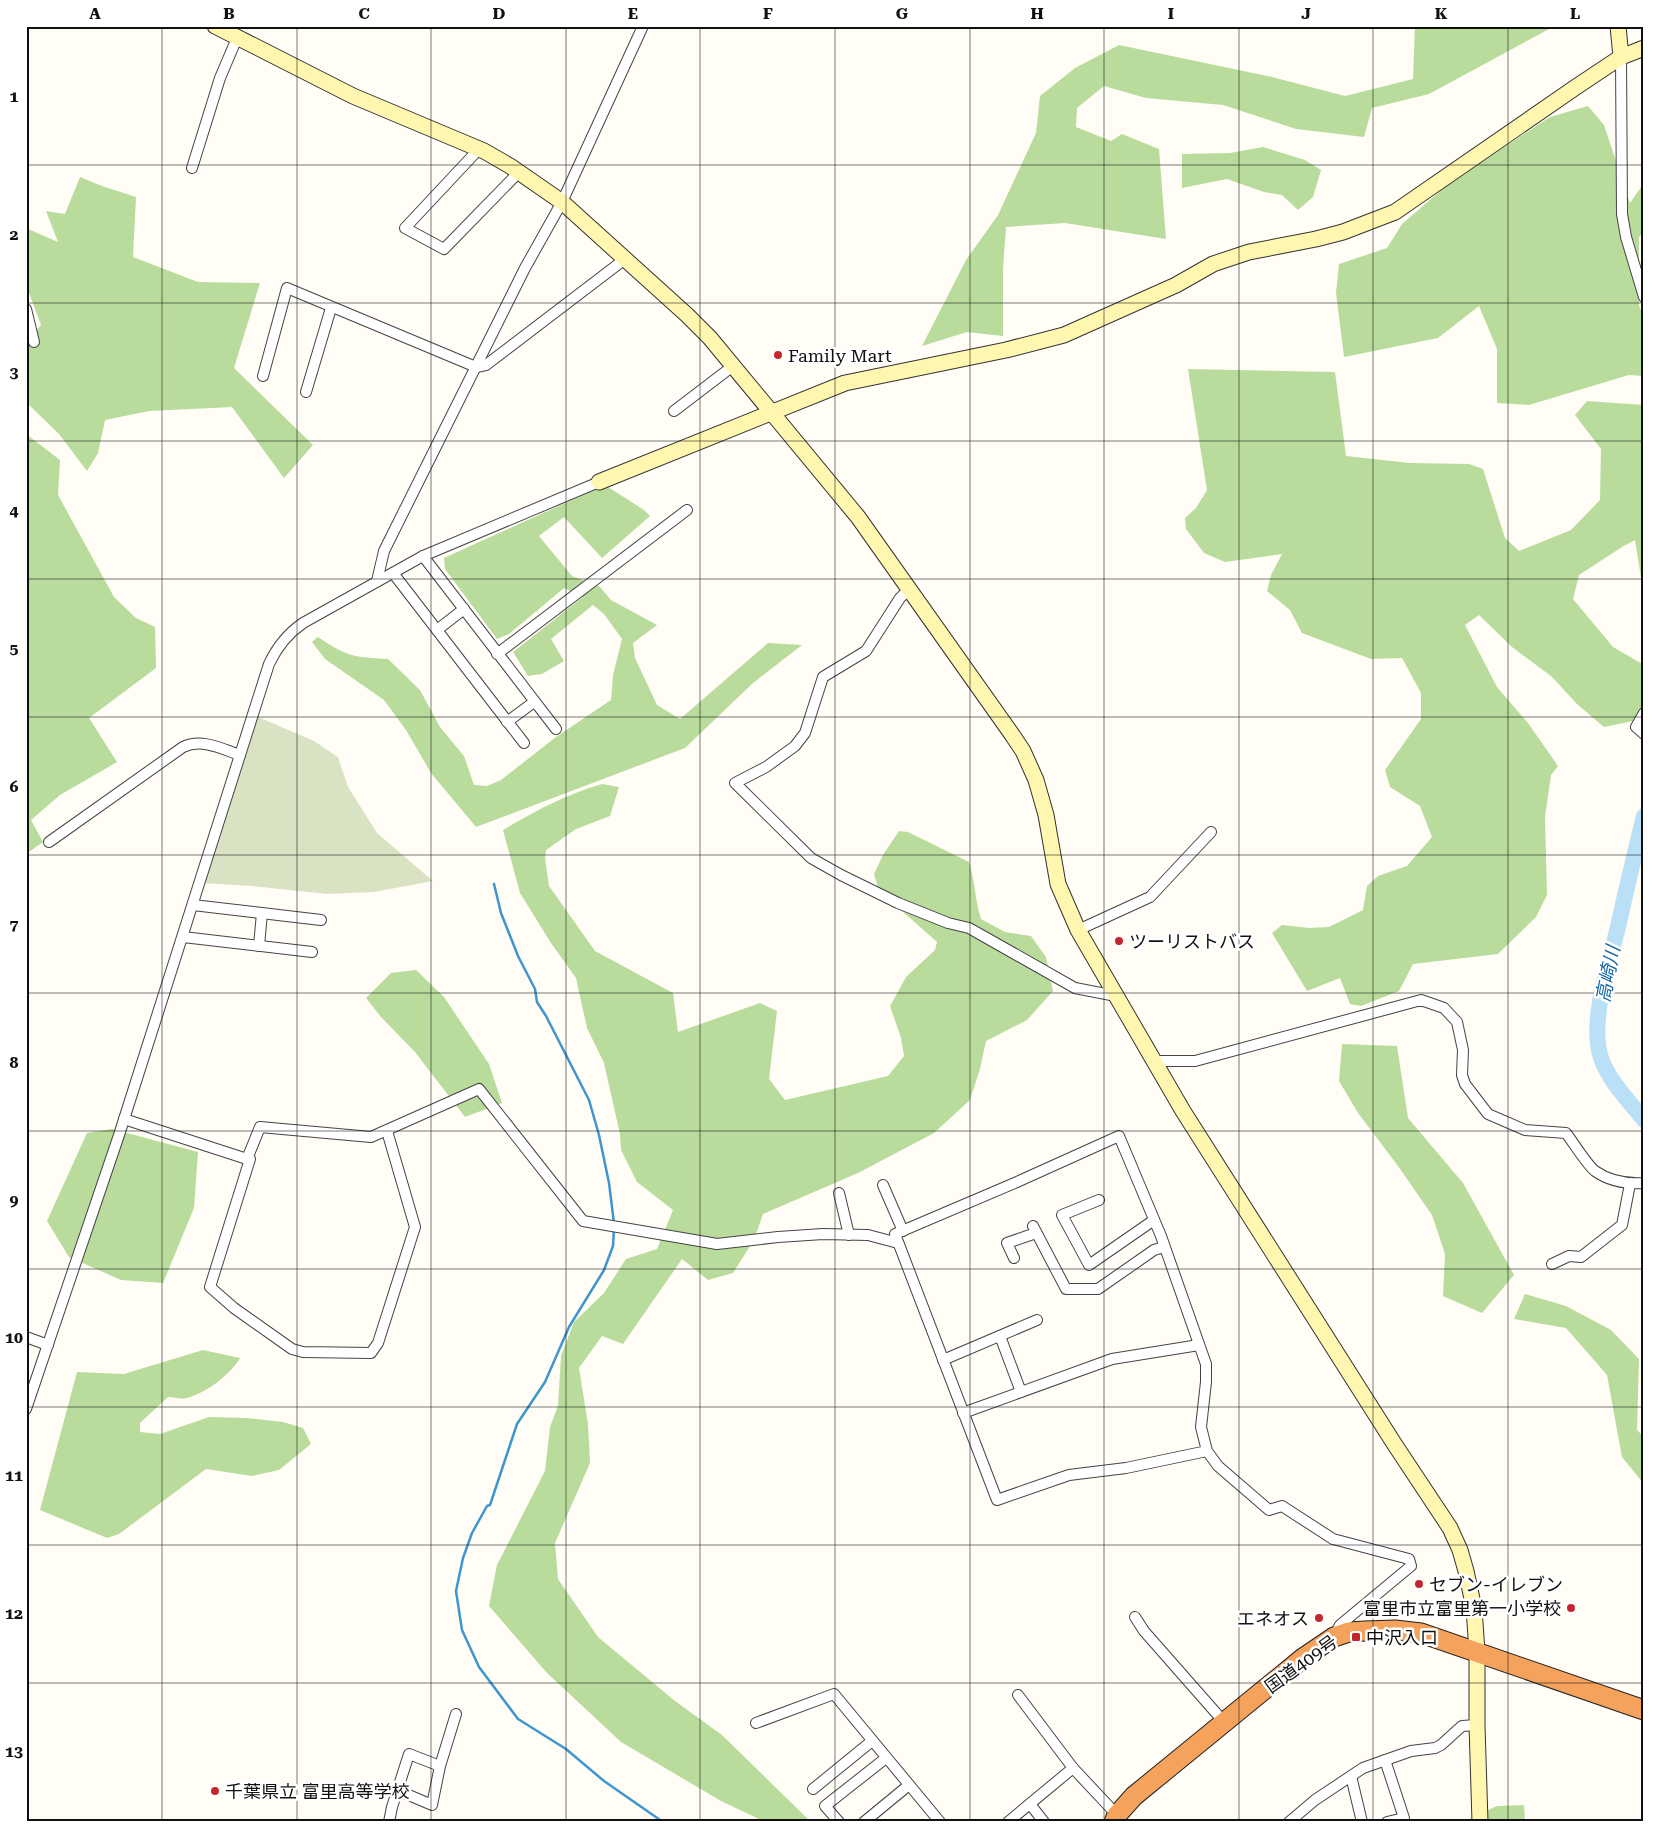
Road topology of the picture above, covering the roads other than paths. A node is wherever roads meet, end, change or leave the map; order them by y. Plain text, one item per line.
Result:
1 (215, 26) edge
2 (643, 26) edge
3 (1618, 26) edge
4 (237, 38) junction
5 (1644, 48) edge
6 (1621, 58) junction
7 (479, 149) junction
8 (192, 168) dead end
9 (519, 172) junction
10 (562, 202) junction
11 (625, 259) junction
12 (1644, 297) edge
13 (331, 308) junction
14 (26, 309) edge
15 (34, 342) dead end
16 (733, 366) junction
17 (476, 367) junction
18 (263, 376) dead end
19 (306, 392) dead end
20 (674, 411) dead end
21 (772, 413) junction
22 (599, 482) joint
23 (687, 510) dead end
24 (423, 556) junction
25 (393, 573) junction
26 (377, 581) junction
27 (909, 590) junction
28 (464, 609) junction
29 (437, 630) junction
30 (497, 654) junction
31 (534, 702) junction
32 (1644, 713) edge
33 (508, 722) junction
34 (556, 730) dead end
35 (1644, 734) edge
36 (524, 744) dead end
37 (240, 755) junction
38 (1211, 832) dead end
39 (49, 842) dead end
40 (193, 905) junction
41 (262, 913) junction
42 (321, 920) dead end
43 (1078, 930) junction
44 (183, 937) junction
45 (259, 946) junction
46 (312, 952) dead end
47 (1116, 996) junction
48 (1153, 1060) junction
49 (124, 1119) junction
50 (387, 1131) junction
51 (247, 1159) junction
52 (1644, 1183) edge
53 (1630, 1184) junction
54 (883, 1185) dead end
55 (839, 1194) dead end
56 (1099, 1200) dead end
57 (1154, 1220) junction
58 (903, 1231) junction
59 (849, 1235) junction
60 (898, 1243) junction
61 (1164, 1247) junction
62 (1014, 1258) dead end
63 (1552, 1264) dead end
64 (1037, 1320) dead end
65 (1000, 1336) junction
66 (26, 1337) edge
67 (48, 1345) junction
68 (1199, 1345) junction
69 (943, 1360) junction
70 (1021, 1392) junction
71 (26, 1409) edge
72 (963, 1413) junction
73 (1207, 1451) junction
74 (1135, 1617) dead end
75 (1334, 1637) junction
76 (1477, 1652) junction
77 (1018, 1695) dead end
78 (1644, 1710) edge
79 (456, 1714) dead end
80 (1224, 1722) junction
81 (756, 1723) dead end
82 (1477, 1725) junction
83 (872, 1741) junction
84 (886, 1758) junction
85 (1385, 1760) junction
86 (440, 1766) junction
87 (1074, 1768) junction
88 (1352, 1776) junction
89 (909, 1785) junction
90 (813, 1789) dead end
91 (396, 1790) junction
92 (1030, 1804) junction
93 (1116, 1818) edge
94 (389, 1822) edge
95 (839, 1822) edge
96 (864, 1822) edge
97 (940, 1822) edge
98 (1008, 1822) edge
99 (1044, 1822) edge
100 (1289, 1822) edge
101 (1362, 1822) edge
102 (1387, 1822) edge
103 (1480, 1822) edge

1 - 4 street
2 - 10 street
3 - 6 street
4 - 7 street
4 - 8 street
5 - 6 street
6 - 12 street
6 - 21 street
7 - 9 street
7 - 9 street
9 - 10 street
10 - 11 street
10 - 17 street
11 - 16 street
11 - 17 street
13 - 17 street
13 - 18 street
13 - 19 street
14 - 15 street
16 - 20 street
16 - 21 street
17 - 26 street
21 - 22 street
21 - 27 street
22 - 24 street
23 - 30 street
24 - 25 street
24 - 28 street
25 - 26 street
25 - 29 street
26 - 37 street
27 - 43 street
27 - 47 street
28 - 29 street
28 - 30 street
29 - 33 street
30 - 31 street
31 - 33 street
31 - 34 street
32 - 35 street
33 - 36 street
37 - 39 street
37 - 40 street
38 - 43 street
40 - 41 street
40 - 44 street
41 - 42 street
41 - 45 street
43 - 47 street
44 - 45 street
44 - 49 street
45 - 46 street
47 - 48 street
48 - 53 street
48 - 76 street
49 - 51 street
49 - 67 street
50 - 51 street
50 - 51 street
50 - 59 street
52 - 53 street
53 - 63 street
54 - 58 street
55 - 59 street
56 - 57 street
57 - 58 street
57 - 61 street
58 - 60 street
59 - 60 street
60 - 69 street
61 - 62 street
61 - 68 street
64 - 65 street
65 - 69 street
65 - 70 street
66 - 67 street
67 - 71 street
68 - 70 street
68 - 73 street
69 - 72 street
70 - 72 street
72 - 73 street
73 - 75 street
74 - 80 street
75 - 76 highway, 国道409号
75 - 80 highway, 国道409号
76 - 78 highway, 国道409号
76 - 82 street
77 - 87 street
79 - 86 street
80 - 93 highway, 国道409号
81 - 83 street
82 - 85 street
82 - 103 street
83 - 84 street
83 - 90 street
84 - 89 street
84 - 95 street
85 - 88 street
85 - 102 street
86 - 91 street
86 - 91 street
87 - 92 street
87 - 93 street
88 - 100 street
88 - 101 street
89 - 96 street
89 - 97 street
91 - 94 street
92 - 98 street
92 - 99 street

